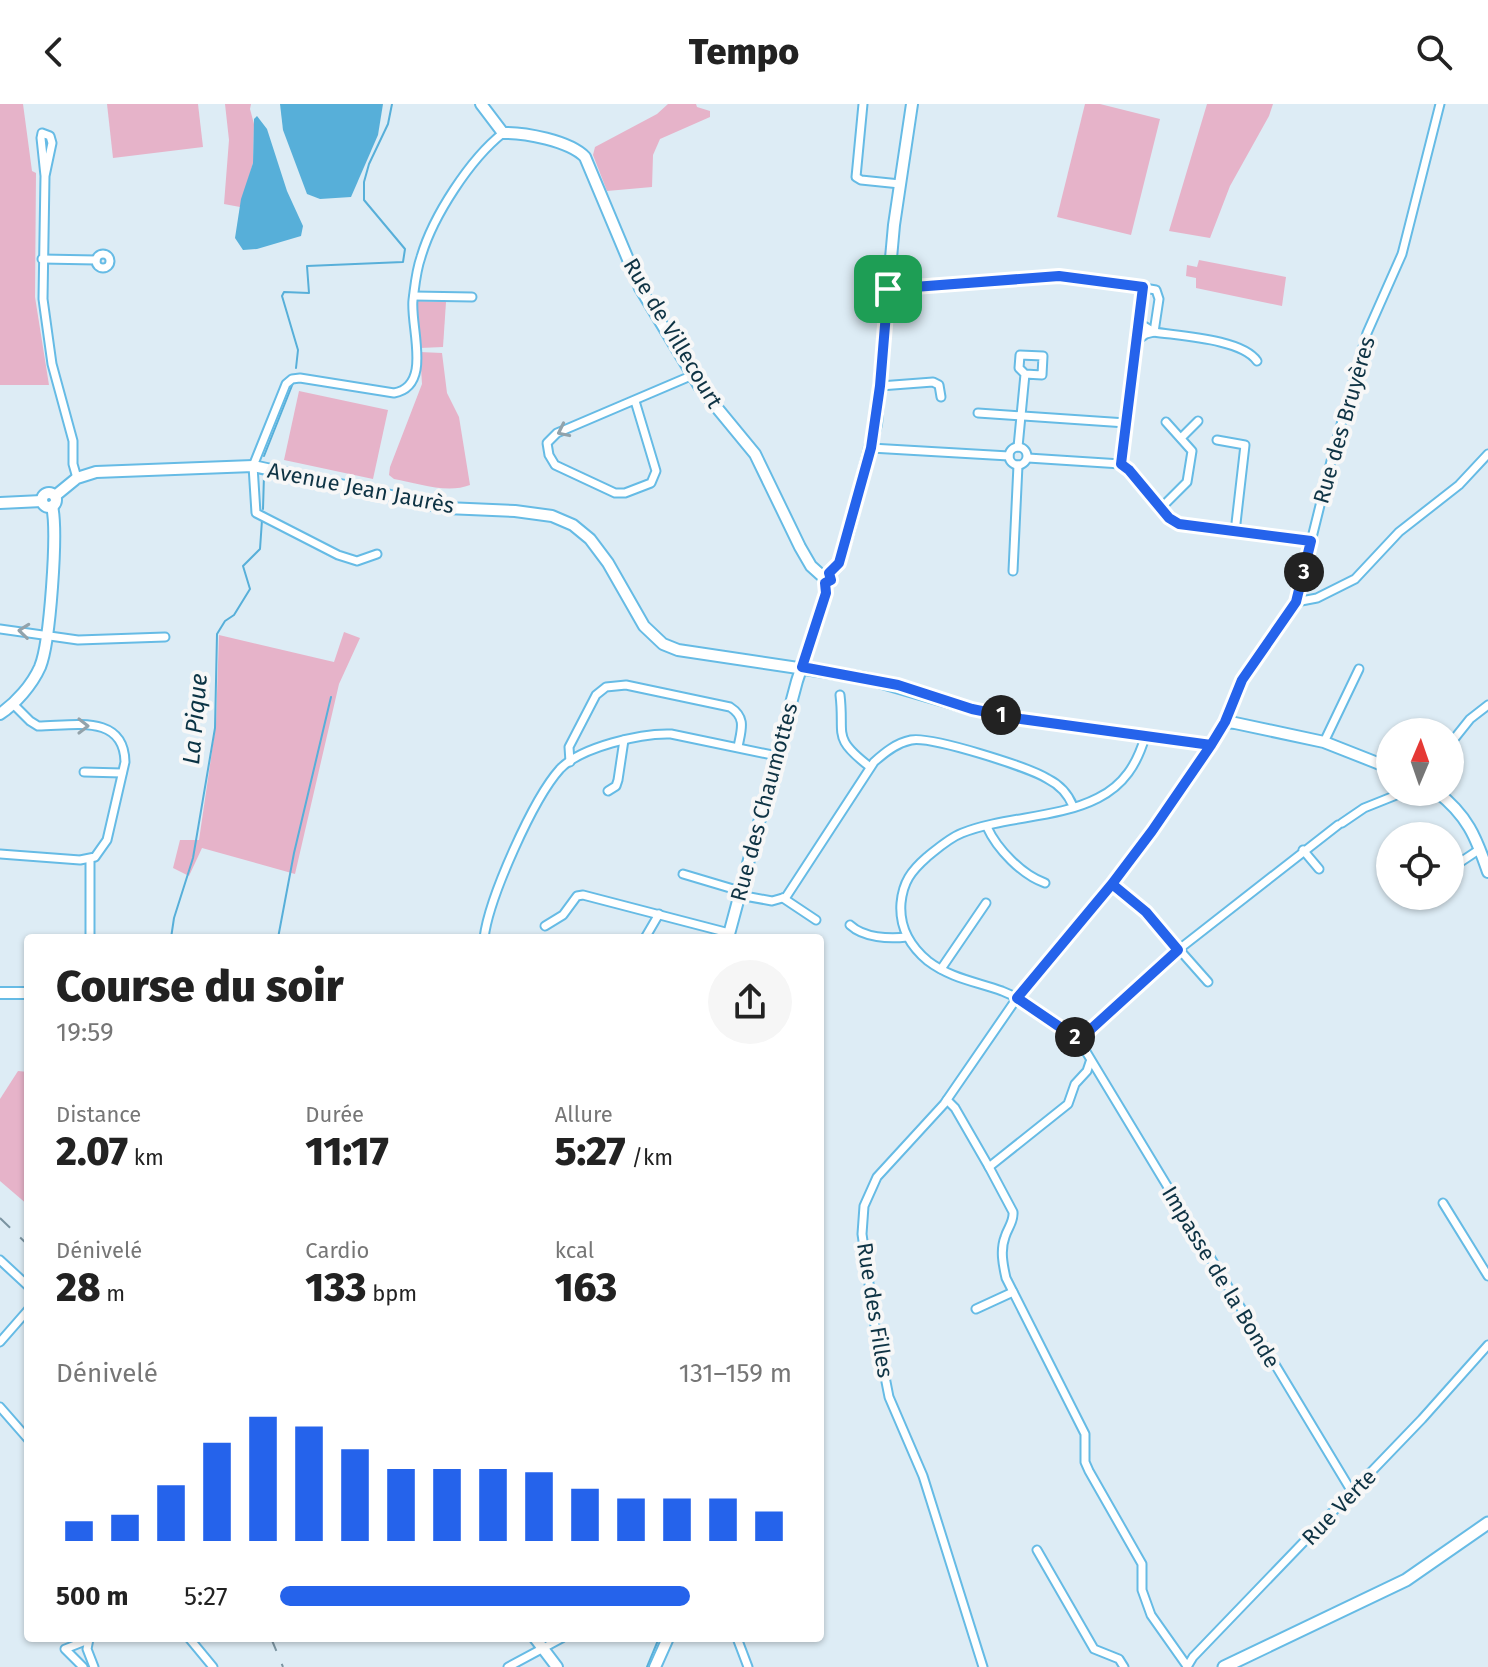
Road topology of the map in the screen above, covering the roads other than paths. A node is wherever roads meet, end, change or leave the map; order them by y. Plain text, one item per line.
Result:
1 (481, 104) edge
2 (863, 104) edge
3 (912, 104) edge
4 (1440, 104) edge
5 (503, 133) junction
6 (45, 176) junction
7 (900, 184) junction
8 (42, 259) junction
9 (96, 260) dead end
10 (1143, 287) junction
11 (888, 289) junction
12 (414, 296) junction
13 (472, 297) dead end
14 (1137, 329) junction
15 (1154, 332) junction
16 (1136, 341) junction
17 (1257, 361) dead end
18 (1025, 374) dead end
19 (693, 375) junction
20 (880, 386) junction
21 (941, 397) dead end
22 (635, 401) junction
23 (978, 413) dead end
24 (1021, 416) junction
25 (1198, 421) dead end
26 (1166, 422) dead end
27 (1126, 423) junction
28 (1181, 438) junction
29 (1217, 440) dead end
30 (1018, 447) junction
31 (871, 448) junction
32 (1488, 454) edge
33 (1009, 456) junction
34 (1028, 458) junction
35 (1121, 464) junction
36 (1018, 465) junction
37 (253, 466) junction
38 (77, 478) junction
39 (50, 501) junction
40 (0, 503) edge
41 (1161, 508) junction
42 (1235, 532) junction
43 (1311, 541) junction
44 (377, 554) dead end
45 (1013, 571) dead end
46 (825, 577) junction
47 (1296, 602) junction
48 (0, 629) edge
49 (48, 634) junction
50 (165, 637) dead end
51 (802, 667) junction
52 (1359, 669) dead end
53 (840, 695) dead end
54 (14, 705) junction
55 (1488, 705) edge
56 (0, 714) edge
57 (1225, 722) junction
58 (1464, 726) edge
59 (1145, 737) junction
60 (624, 740) junction
61 (1324, 742) junction
62 (1211, 745) junction
63 (738, 747) junction
64 (777, 756) junction
65 (570, 762) junction
66 (1376, 762) edge
67 (870, 767) junction
68 (84, 772) dead end
69 (122, 773) junction
70 (608, 791) dead end
71 (1376, 803) edge
72 (1073, 806) junction
73 (1456, 806) edge
74 (987, 827) junction
75 (1480, 849) junction
76 (1303, 850) junction
77 (0, 854) edge
78 (90, 860) junction
79 (1464, 860) edge
80 (1319, 869) dead end
81 (1488, 872) edge
82 (683, 874) dead end
83 (1045, 883) dead end
84 (1112, 884) junction
85 (740, 893) junction
86 (783, 898) junction
87 (986, 903) dead end
88 (659, 914) junction
89 (816, 920) dead end
90 (850, 925) dead end
91 (545, 926) dead end
92 (90, 934) edge
93 (485, 934) edge
94 (647, 934) edge
95 (722, 934) edge
96 (729, 934) edge
97 (907, 937) junction
98 (1178, 950) junction
99 (941, 969) junction
100 (1208, 982) dead end
101 (0, 993) edge
102 (24, 993) edge
103 (1017, 998) junction
104 (1079, 1040) junction
105 (1090, 1062) junction
106 (947, 1100) junction
107 (989, 1167) junction
108 (1443, 1203) dead end
109 (0, 1260) edge
110 (1488, 1276) edge
111 (24, 1282) edge
112 (1013, 1292) junction
113 (976, 1309) dead end
114 (24, 1315) edge
115 (0, 1342) edge
116 (1488, 1345) edge
117 (0, 1407) edge
118 (24, 1434) edge
119 (1352, 1492) junction
120 (1488, 1523) edge
121 (1037, 1550) dead end
122 (81, 1642) edge
123 (88, 1642) edge
124 (192, 1642) edge
125 (538, 1642) edge
126 (555, 1642) edge
127 (666, 1642) edge
128 (739, 1642) edge
129 (542, 1649) junction
130 (83, 1667) edge
131 (94, 1667) edge
132 (213, 1667) edge
133 (508, 1667) edge
134 (557, 1667) edge
135 (655, 1667) edge
136 (748, 1667) edge
137 (983, 1667) edge
138 (1124, 1667) edge
139 (1187, 1667) edge
140 (1224, 1667) edge

1 - 5 street
2 - 7 street
3 - 7 street, Rue des Chaumottes
4 - 43 street, Rue des Bruyères
5 - 12 street
5 - 19 street, Rue de Villecourt
6 - 6 street
6 - 8 street
7 - 11 street, Rue des Chaumottes
8 - 9 street
8 - 38 street
10 - 11 street
10 - 14 street
10 - 15 street
11 - 20 street, Rue des Chaumottes
12 - 13 street
12 - 37 street
14 - 15 street
14 - 16 street
15 - 16 street
15 - 17 street
16 - 27 street
18 - 24 street
19 - 22 street
19 - 46 street, Rue de Villecourt
20 - 21 street
20 - 31 street, Rue des Chaumottes
22 -> 22 street
23 - 24 street
24 - 27 street
24 - 30 street
25 - 28 street
26 - 28 street
27 - 35 street
28 - 41 street
29 - 42 street
30 - 33 street
30 - 34 street
31 - 33 street
31 - 46 street, Rue des Chaumottes
32 - 47 street
33 - 36 street
34 - 35 street
34 - 36 street
35 - 41 street
36 - 45 street
37 - 38 street, Avenue Jean Jaurès
37 - 44 street
37 - 51 street, Avenue Jean Jaurès
38 - 39 street, Avenue Jean Jaurès
39 - 40 street
39 - 49 street
41 - 42 street
42 - 43 street
43 - 47 street, Rue des Bruyères
46 - 51 street, Rue des Chaumottes
47 - 57 street, Rue des Bruyères
49 -> 48 street
49 - 50 street
49 - 54 street
51 - 59 street, Avenue Jean Jaurès
51 - 64 street, Rue des Chaumottes
52 - 61 street
53 - 67 street
54 - 56 street
54 -> 69 street
55 - 58 street
57 - 61 street
57 - 62 street, Rue des Filles
59 - 62 street, Avenue Jean Jaurès
59 - 72 street
60 - 63 street
60 - 65 street
60 - 70 street
61 - 66 street
62 - 84 street, Rue des Filles
63 - 64 street
63 - 65 street
64 - 85 street, Rue des Chaumottes
65 - 93 street
67 - 72 street
67 - 86 street
68 - 69 street
69 - 78 street
71 - 76 street
72 - 74 street
73 - 75 street
74 - 83 street
74 - 97 street
75 - 79 street
75 - 81 street
76 - 80 street
76 - 98 street
77 - 78 street
78 - 92 street
82 - 85 street
84 - 98 street
84 - 103 street, Rue des Filles
85 - 86 street
85 - 96 street, Rue des Chaumottes
86 - 89 street
87 - 99 street
88 - 91 street
88 - 94 street
88 - 95 street
90 - 97 street
97 - 99 street
98 - 100 street
98 - 104 street
99 - 103 street
101 - 102 street
103 - 104 street
103 - 106 street, Rue des Filles
104 - 105 street, Impasse de la Bonde
105 - 107 street
105 - 119 street, Impasse de la Bonde
106 - 107 street
106 - 137 street, Rue des Filles
107 - 112 street
108 - 110 street
109 - 111 street
112 - 113 street
112 - 139 street
114 - 115 street
116 - 119 street, Rue Verte
117 - 118 street
119 - 139 street, Rue Verte
120 - 140 main road
121 - 138 street
122 - 130 street
123 - 131 street
124 - 132 street
125 - 129 street
126 - 129 street
127 - 135 street
128 - 136 street
129 - 133 street
129 - 134 street

